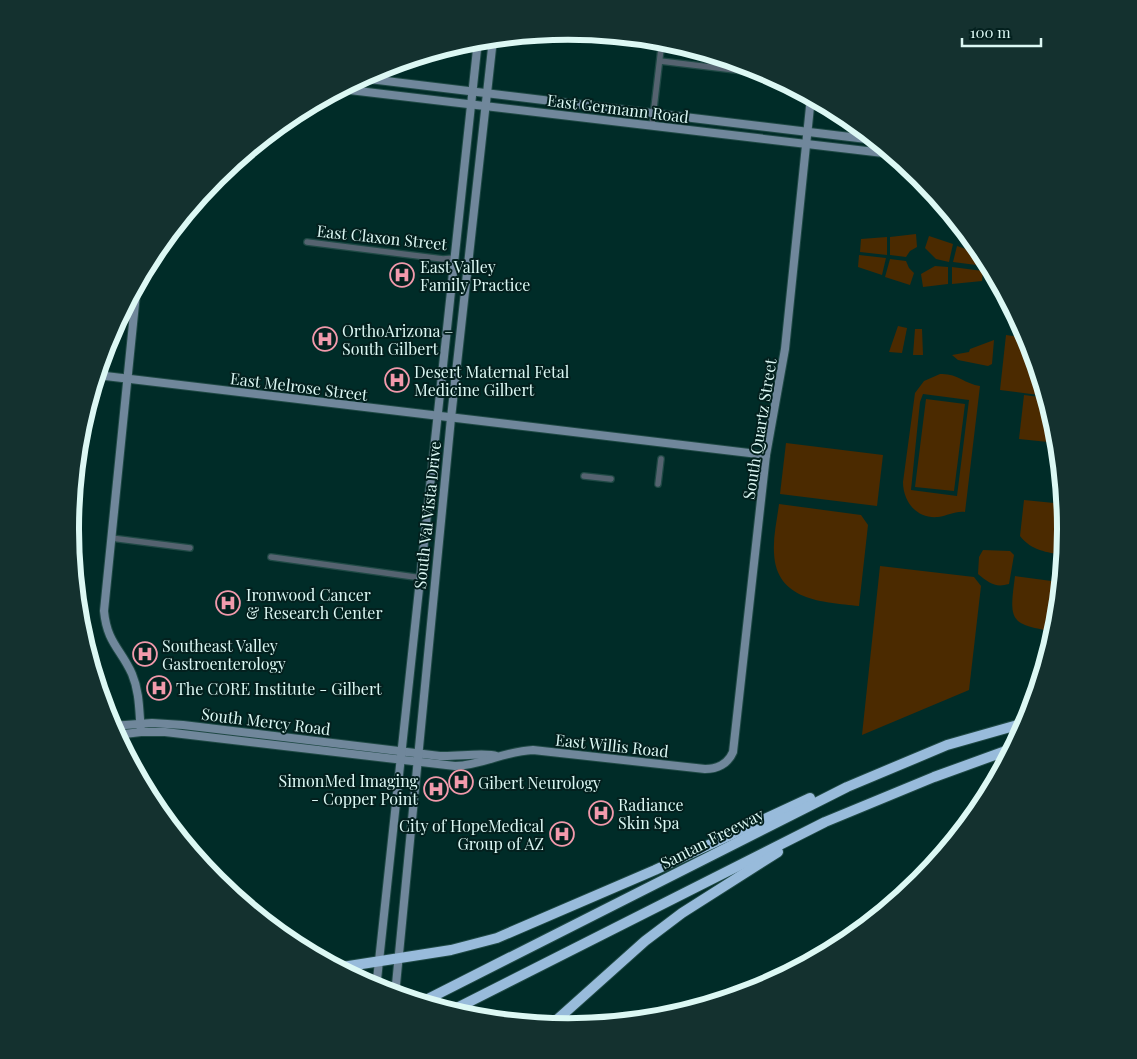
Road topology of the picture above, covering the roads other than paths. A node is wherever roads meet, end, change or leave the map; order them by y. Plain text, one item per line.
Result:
1 (491, 46) edge
2 (477, 48) edge
3 (661, 49) edge
4 (660, 61) junction
5 (738, 70) edge
6 (375, 80) edge
7 (351, 90) edge
8 (471, 91) junction
9 (486, 93) junction
10 (810, 104) edge
11 (470, 105) junction
12 (484, 107) junction
13 (654, 112) junction
14 (652, 125) junction
15 (808, 132) junction
16 (863, 139) edge
17 (807, 144) junction
18 (881, 153) edge
19 (307, 242) dead end
20 (455, 258) junction
21 (468, 260) junction
22 (135, 302) edge
23 (104, 376) edge
24 (127, 379) junction
25 (438, 417) junction
26 (451, 418) junction
27 (766, 455) junction
28 (661, 459) dead end
29 (584, 476) dead end
30 (611, 479) dead end
31 (658, 484) dead end
32 (111, 538) junction
33 (190, 548) dead end
34 (271, 557) dead end
35 (422, 578) junction
36 (435, 579) junction
37 (1017, 725) edge
38 (120, 727) edge
39 (140, 728) junction
40 (123, 733) edge
41 (1005, 751) edge
42 (403, 752) junction
43 (417, 753) junction
44 (496, 756) junction
45 (402, 760) junction
46 (416, 762) junction
47 (725, 763) joint
48 (847, 787) junction
49 (824, 822) junction
50 (398, 958) junction
51 (379, 962) junction
52 (347, 966) edge
53 (377, 980) edge
54 (395, 987) edge
55 (429, 998) edge
56 (460, 1007) edge
57 (558, 1019) edge

1 - 9 main road, South Val Vista Drive
2 - 8 main road, South Val Vista Drive
3 - 4 street
4 - 5 street
4 - 13 street
6 - 8 main road, East Germann Road
7 - 11 main road, East Germann Road
8 - 9 main road, East Germann Road
8 - 11 main road, South Val Vista Drive
9 - 12 main road, South Val Vista Drive
9 - 13 main road, East Germann Road
10 - 15 main road, South Quartz Street
11 - 12 main road, East Germann Road
11 - 20 main road, South Val Vista Drive
12 - 14 main road, East Germann Road
12 - 21 main road, South Val Vista Drive
13 - 14 street
13 - 15 main road, East Germann Road
14 - 17 main road, East Germann Road
15 - 16 main road, East Germann Road
15 - 17 main road, South Quartz Street
17 - 18 main road, East Germann Road
17 - 27 main road, South Quartz Street
19 - 20 street, East Claxon Street
20 - 21 main road
20 - 25 main road, South Val Vista Drive
21 - 26 main road, South Val Vista Drive
22 - 24 main road
23 - 24 main road, East Melrose Street
24 - 25 main road, East Melrose Street
24 - 32 main road
25 - 26 main road, East Melrose Street
25 - 35 main road, South Val Vista Drive
26 - 27 main road, East Melrose Street
26 - 36 main road, South Val Vista Drive
27 - 47 main road, South Quartz Street
28 - 31 street
29 - 30 street
32 - 33 street
32 - 39 main road
34 - 35 street
35 - 36 main road
35 - 42 main road, South Val Vista Drive
36 - 43 main road, South Val Vista Drive
37 - 48 highway, Santan Freeway
38 - 39 main road, South Mercy Road
39 - 40 main road, South Mercy Road
39 - 42 main road, South Mercy Road
39 - 45 main road, South Mercy Road
41 - 49 highway
42 - 43 main road, South Mercy Road
42 - 45 main road, South Val Vista Drive
43 - 44 main road, East Willis Road
43 - 46 main road, South Val Vista Drive
44 - 46 main road, East Willis Road
44 - 47 main road, East Willis Road
45 - 46 main road, South Mercy Road
45 - 51 main road, South Val Vista Drive
46 - 50 main road, South Val Vista Drive
48 - 50 highway
48 - 55 highway, Santan Freeway
49 - 56 highway
49 - 57 highway
50 - 51 highway
50 - 54 main road, South Val Vista Drive
51 - 52 highway
51 - 53 main road, South Val Vista Drive

